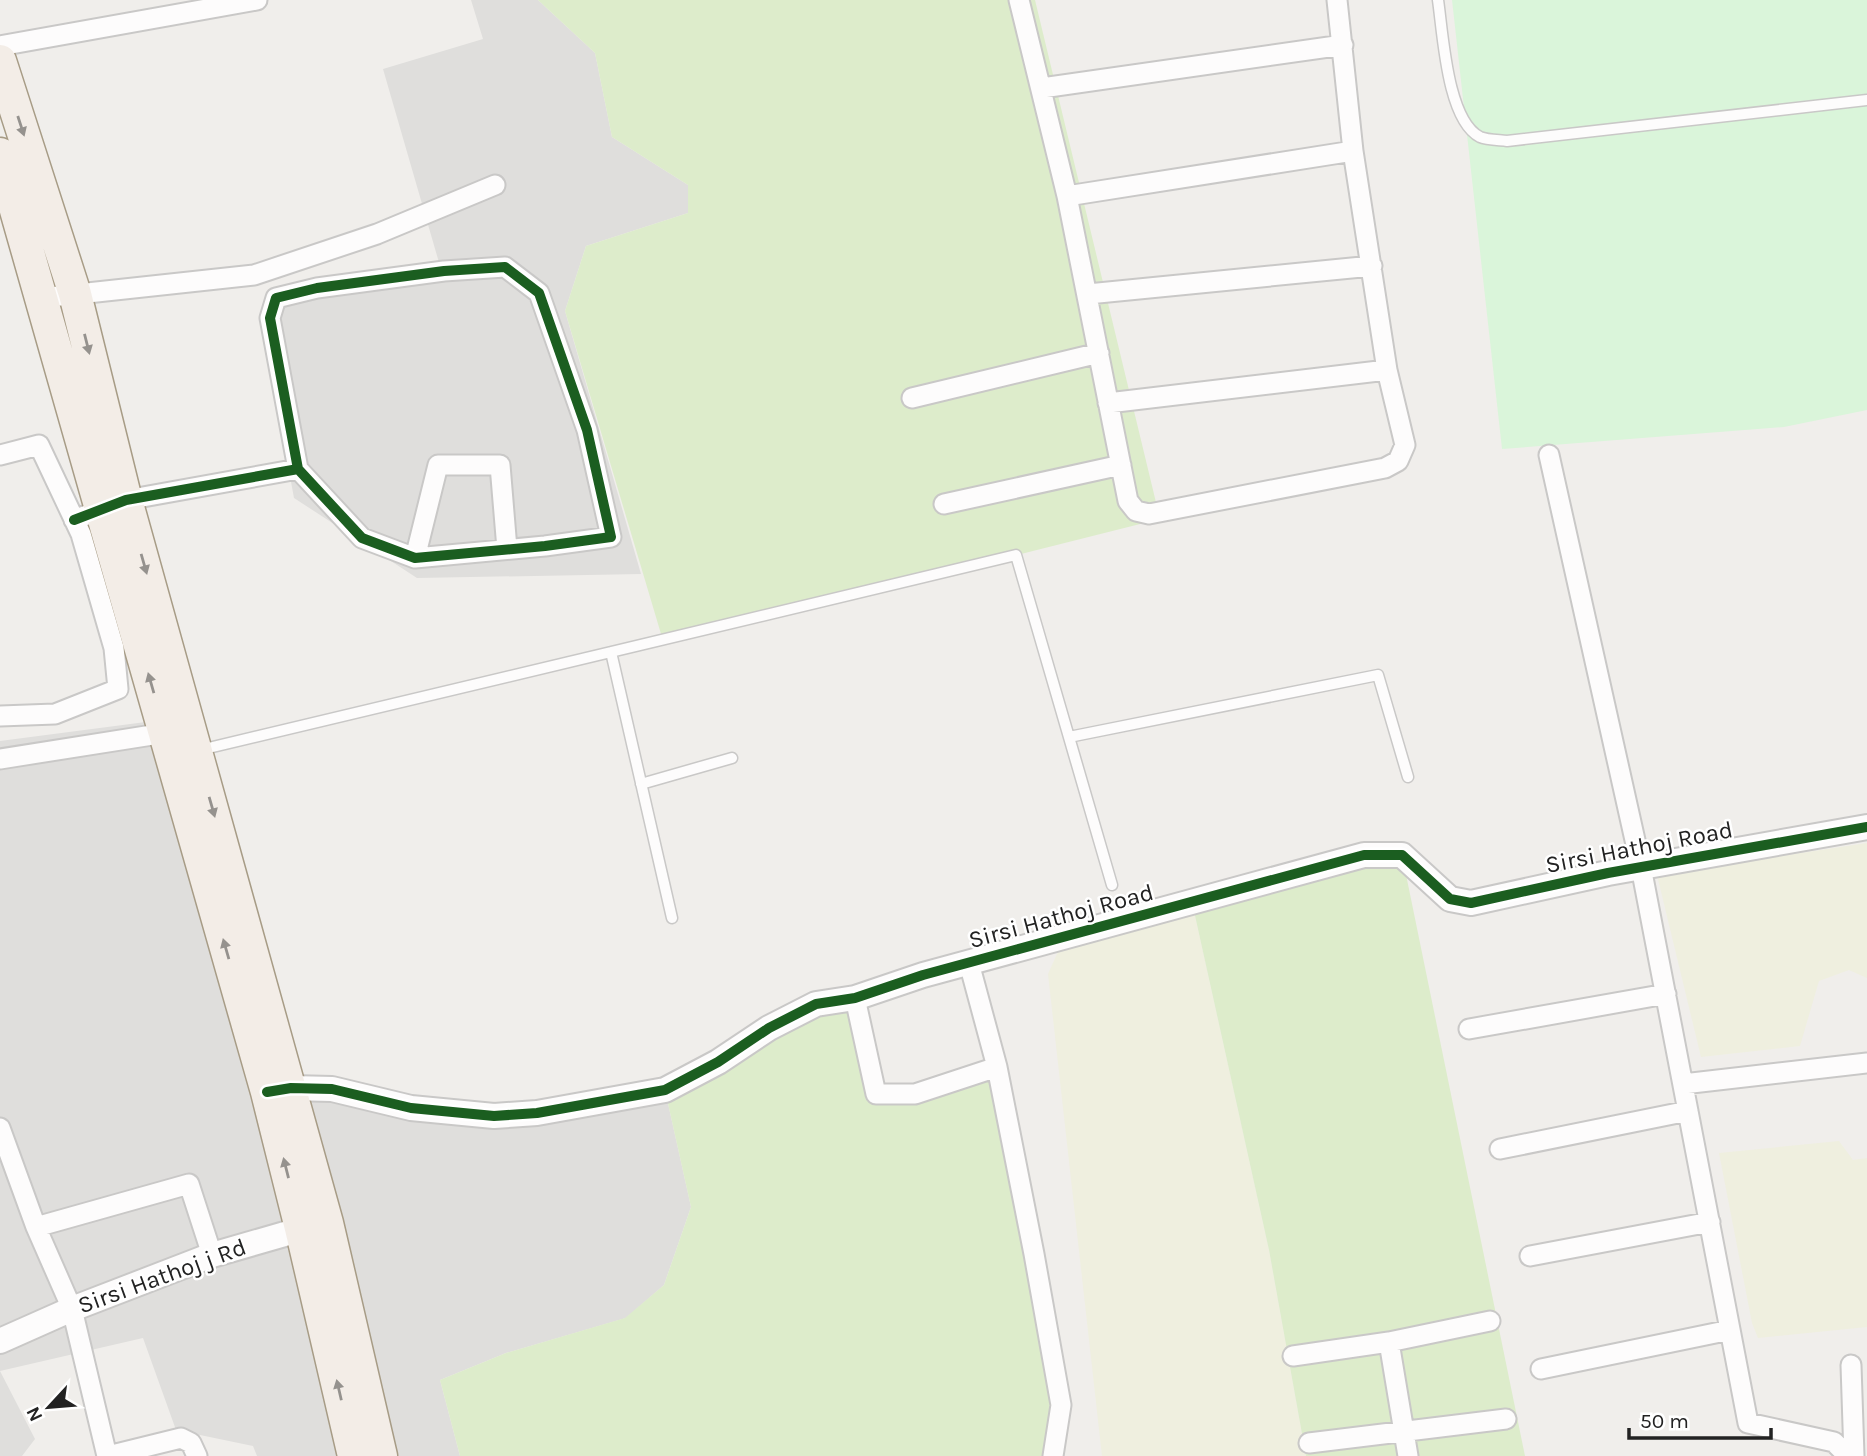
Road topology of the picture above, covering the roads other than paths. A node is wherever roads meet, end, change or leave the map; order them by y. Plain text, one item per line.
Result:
1 (257, 0) edge
2 (1020, 0) edge
3 (1337, 0) edge
4 (1438, 0) edge
5 (1343, 45) junction
6 (0, 46) edge
7 (0, 61) edge
8 (1042, 88) junction
9 (1867, 100) edge
10 (1353, 151) junction
11 (0, 154) edge
12 (495, 185) dead end
13 (1067, 196) junction
14 (1372, 266) junction
15 (1088, 293) junction
16 (75, 294) junction
17 (41, 298) junction
18 (1099, 353) junction
19 (1387, 370) junction
20 (912, 398) dead end
21 (1108, 403) junction
22 (0, 455) edge
23 (1549, 455) dead end
24 (1121, 465) junction
25 (299, 469) junction
26 (944, 504) dead end
27 (100, 509) junction
28 (507, 549) junction
29 (415, 558) junction
30 (611, 652) junction
31 (0, 716) edge
32 (1069, 737) junction
33 (178, 748) junction
34 (732, 758) dead end
35 (0, 759) edge
36 (1408, 777) dead end
37 (641, 784) junction
38 (1867, 827) edge
39 (1641, 867) junction
40 (1112, 885) dead end
41 (672, 918) dead end
42 (970, 963) junction
43 (1666, 994) junction
44 (855, 998) junction
45 (1469, 1029) dead end
46 (1867, 1063) edge
47 (997, 1067) junction
48 (1683, 1084) junction
49 (279, 1090) junction
50 (1688, 1111) junction
51 (0, 1128) edge
52 (1500, 1149) dead end
53 (1710, 1222) junction
54 (314, 1225) junction
55 (36, 1227) junction
56 (212, 1255) junction
57 (1530, 1256) dead end
58 (72, 1309) junction
59 (1490, 1321) dead end
60 (1730, 1330) junction
61 (0, 1341) edge
62 (1389, 1342) junction
63 (1293, 1356) dead end
64 (1851, 1365) dead end
65 (1541, 1369) dead end
66 (1506, 1419) dead end
67 (1405, 1432) junction
68 (1308, 1443) dead end
69 (107, 1456) edge
70 (197, 1456) edge
71 (354, 1456) edge
72 (381, 1456) edge
73 (1053, 1456) edge
74 (1408, 1456) edge
75 (1848, 1456) edge
76 (1854, 1456) edge

1 - 6 street
2 - 8 street
3 - 5 street
4 - 9 lane
5 - 8 street
5 - 10 street
7 -> 16 main road
8 - 13 street
10 - 13 street
10 - 14 street
11 - 17 main road
12 - 16 street
13 - 15 street
14 - 15 street
14 - 19 street
15 - 18 street
16 - 17 street
16 -> 27 main road
17 - 27 main road
18 - 20 street
18 - 21 street
19 - 21 street
19 - 24 street
21 - 24 street
22 - 27 street
23 - 39 street
24 - 26 street
25 - 27 street
25 - 28 street
25 - 29 street
27 - 31 street
27 - 33 main road
28 - 29 street
28 - 29 street
30 - 32 lane
30 - 33 lane
30 - 37 lane
32 - 36 lane
32 - 40 lane
33 - 35 street
33 - 49 main road
34 - 37 lane
37 - 41 lane
38 - 39 street, Sirsi Hathoj Road
39 - 42 street, Sirsi Hathoj Road
39 - 43 street
42 - 44 street, Sirsi Hathoj Road
42 - 47 street
43 - 45 street
43 - 48 street
44 - 47 street
44 - 49 street, Sirsi Hathoj Road
46 - 48 street
47 - 73 street
48 - 50 street
49 - 54 main road
50 - 52 street
50 - 53 street
51 - 55 street
53 - 57 street
53 - 60 street
54 - 56 street, Sirsi Hathoj j Rd
71 -> 54 main road
54 - 72 main road
55 - 56 street
55 - 58 street
56 - 58 street, Sirsi Hathoj j Rd
58 - 61 street, Sirsi Hathoj j Rd
58 - 69 street
59 - 62 street
60 - 65 street
60 - 75 street
62 - 63 street
62 - 67 street
64 - 76 street
66 - 67 street
67 - 68 street
67 - 74 street
69 - 70 street

